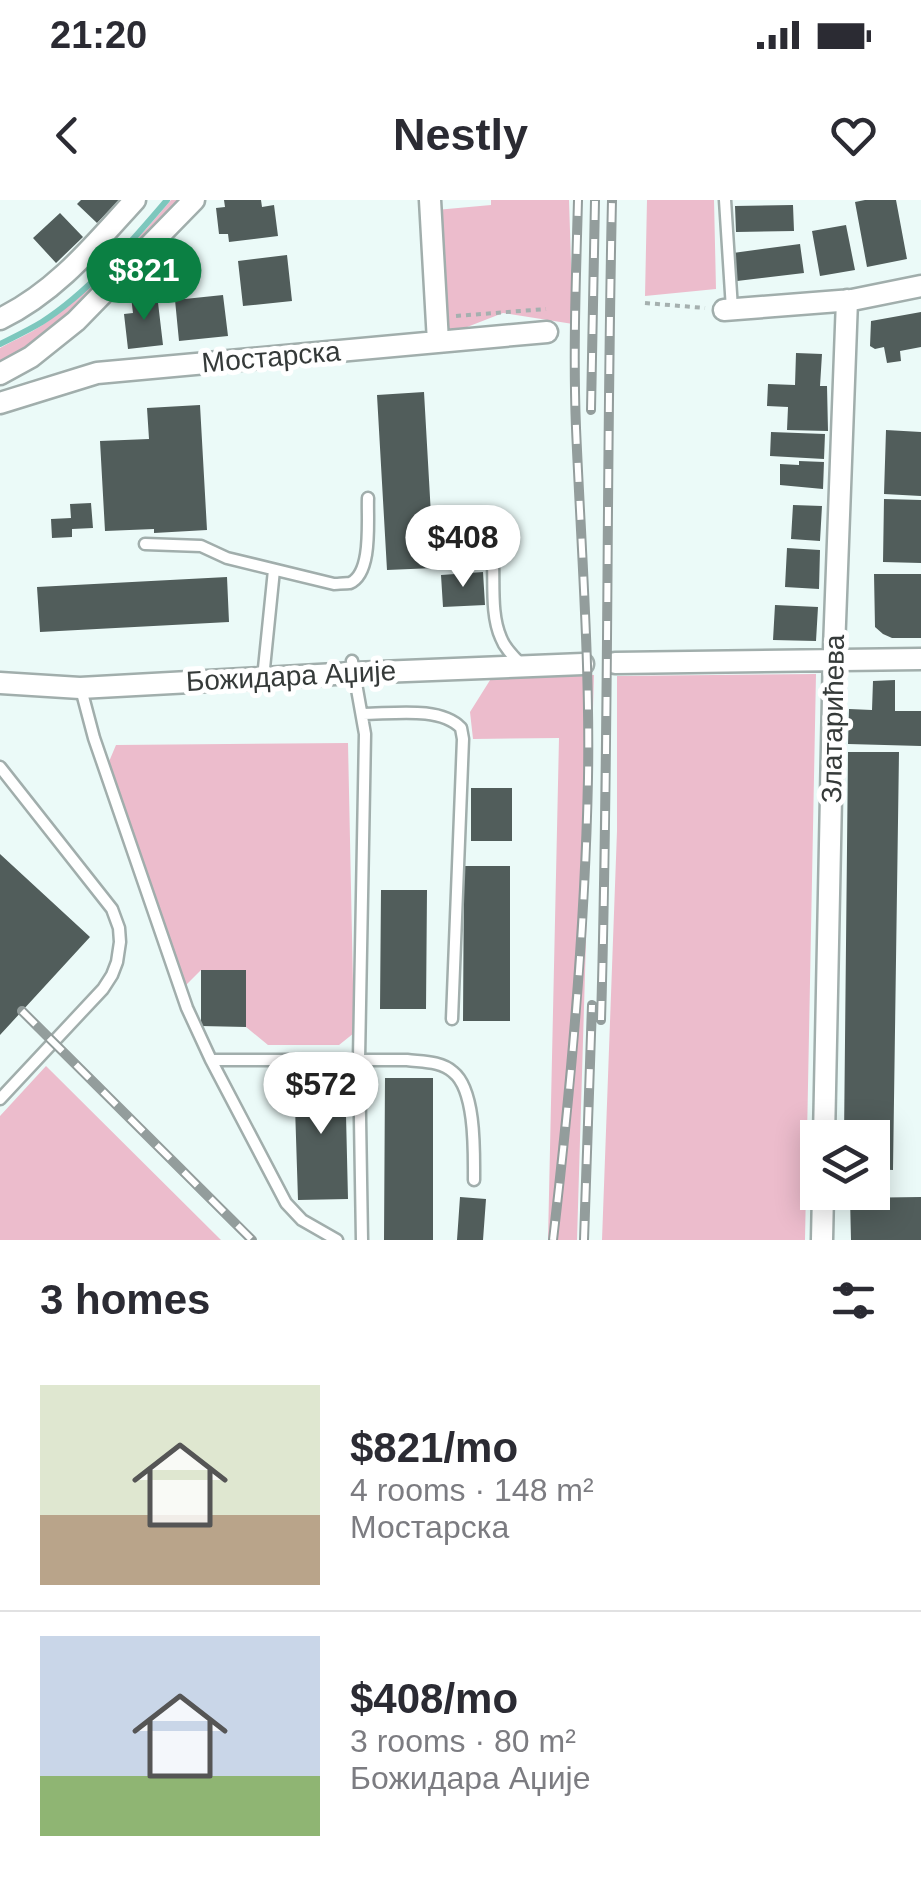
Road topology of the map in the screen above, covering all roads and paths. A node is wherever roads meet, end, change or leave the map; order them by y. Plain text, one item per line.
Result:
1 (135, 200) edge
2 (194, 200) edge
3 (430, 200) edge
4 (725, 200) edge
5 (921, 286) edge
6 (847, 300) junction
7 (645, 303) dead end
8 (546, 309) dead end
9 (728, 310) junction
10 (437, 318) junction
11 (0, 319) edge
12 (547, 332) dead end
13 (438, 342) junction
14 (0, 374) edge
15 (0, 403) edge
16 (368, 498) dead end
17 (145, 544) dead end
18 (493, 562) dead end
19 (274, 570) junction
20 (921, 659) edge
21 (834, 660) junction
22 (616, 663) dead end
23 (583, 664) dead end
24 (522, 666) junction
25 (353, 667) junction
26 (262, 678) junction
27 (0, 683) edge
28 (80, 688) junction
29 (363, 714) junction
30 (0, 767) edge
31 (452, 1018) dead end
32 (359, 1058) junction
33 (210, 1060) junction
34 (0, 1099) edge
35 (824, 1120) edge
36 (474, 1180) dead end
37 (823, 1210) edge
38 (337, 1240) edge
39 (362, 1240) edge
40 (822, 1240) edge

1 - 11 street
2 - 14 street
3 - 10 street
4 - 9 lane
5 - 6 street
6 - 9 street
6 - 21 street, Златарићева
7 - 9 path
8 - 10 path
10 - 13 street
12 - 13 street, Мостарска
13 - 15 street, Мостарска
16 - 19 lane
17 - 19 lane
18 - 24 lane
19 - 26 lane
20 - 21 street
21 - 22 street
21 - 35 street, Златарићева
23 - 24 street, Божидара Аџије
24 - 25 street, Божидара Аџије
25 - 26 street, Божидара Аџије
25 - 29 lane
26 - 28 street, Божидара Аџије
27 - 28 street, Божидара Аџије
28 - 33 lane
29 - 31 lane
29 - 32 lane
30 - 34 lane
32 - 33 lane
32 - 36 lane
32 - 39 lane
33 - 38 lane
37 - 40 street

